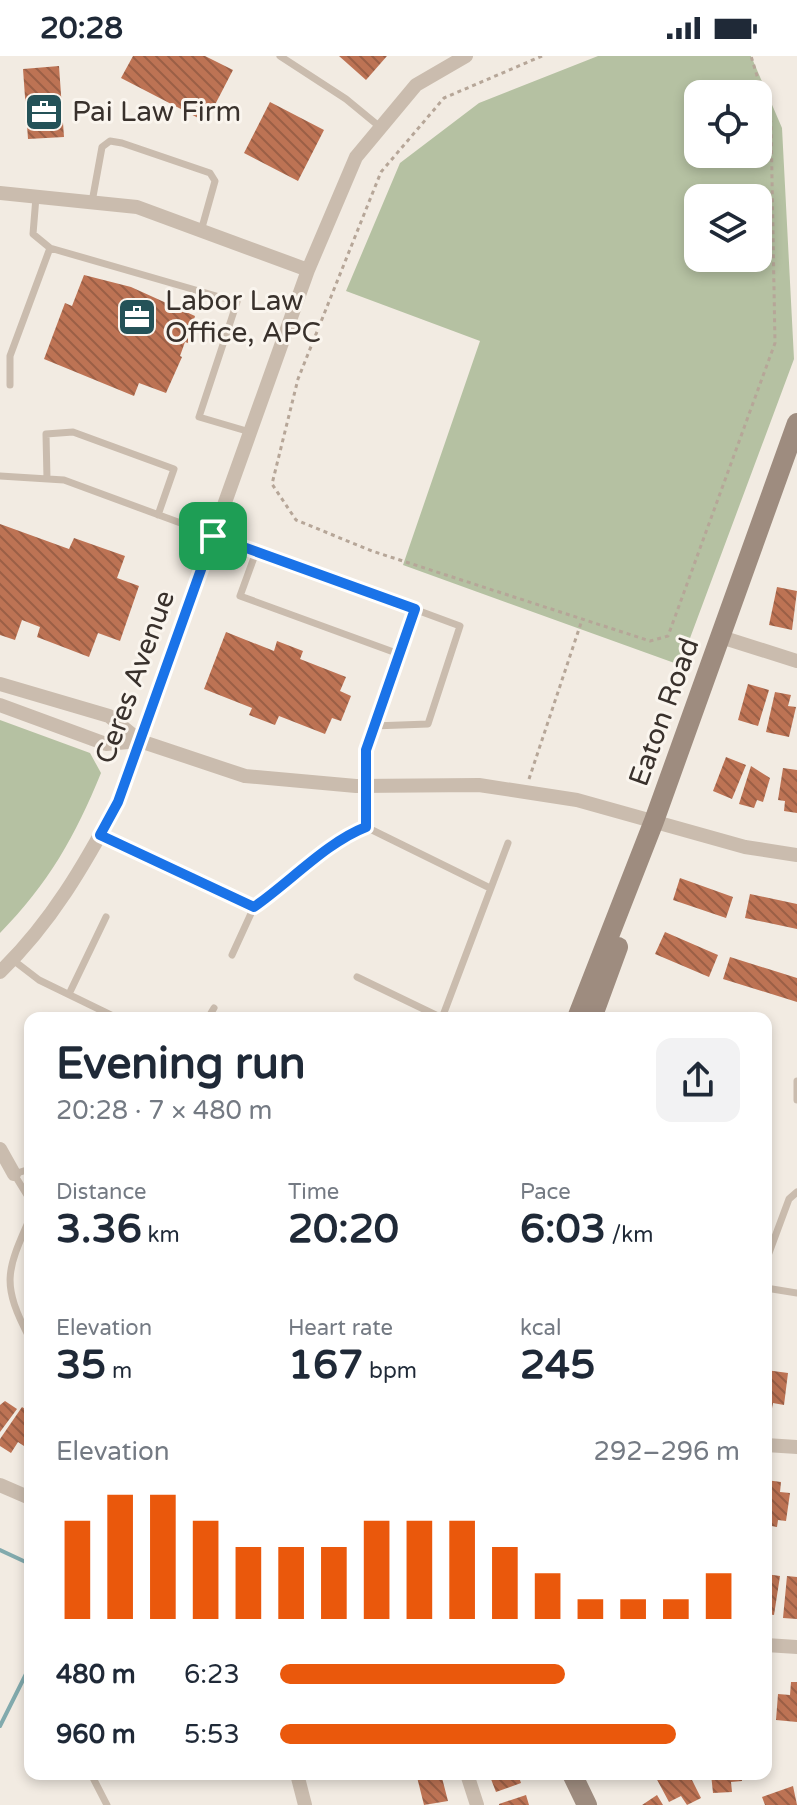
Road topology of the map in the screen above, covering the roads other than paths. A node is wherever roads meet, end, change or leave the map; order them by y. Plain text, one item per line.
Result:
1 (280, 56) edge
2 (466, 56) edge
3 (380, 127) junction
4 (0, 193) edge
5 (36, 197) junction
6 (92, 202) junction
7 (201, 231) junction
8 (50, 248) junction
9 (308, 270) junction
10 (10, 385) dead end
11 (797, 423) edge
12 (250, 432) junction
13 (0, 476) edge
14 (47, 479) junction
15 (158, 515) junction
16 (213, 536) junction
17 (256, 552) junction
18 (415, 609) junction
19 (721, 637) junction
20 (399, 654) junction
21 (797, 661) edge
22 (0, 684) edge
23 (0, 705) edge
24 (373, 726) junction
25 (140, 741) junction
26 (367, 786) junction
27 (660, 823) junction
28 (366, 827) junction
29 (100, 835) junction
30 (508, 843) dead end
31 (797, 855) edge
32 (490, 888) junction
33 (254, 907) junction
34 (106, 917) dead end
35 (232, 955) dead end
36 (13, 960) junction
37 (0, 972) edge
38 (357, 977) dead end
39 (69, 994) junction
40 (214, 1008) dead end
41 (105, 1012) edge
42 (212, 1012) edge
43 (430, 1012) edge
44 (444, 1012) edge
45 (580, 1012) edge
46 (594, 1012) edge
47 (797, 1081) edge
48 (797, 1100) edge
49 (0, 1149) edge
50 (24, 1171) edge
51 (14, 1174) junction
52 (24, 1190) edge
53 (797, 1192) edge
54 (24, 1232) edge
55 (772, 1245) edge
56 (772, 1289) edge
57 (797, 1293) edge
58 (24, 1324) edge
59 (772, 1445) edge
60 (797, 1447) edge
61 (0, 1485) edge
62 (24, 1495) edge
63 (772, 1645) edge
64 (797, 1647) edge
65 (94, 1780) edge
66 (299, 1780) edge
67 (469, 1780) edge
68 (575, 1780) edge
69 (590, 1780) edge
70 (107, 1805) edge
71 (305, 1805) edge
72 (477, 1805) edge
73 (587, 1805) edge
74 (599, 1805) edge

1 - 3 lane
2 - 3 street, Ceres Avenue
3 - 9 street, Ceres Avenue
4 - 5 street
5 - 6 street
5 - 8 lane
6 - 7 street
6 - 7 lane
7 - 9 street
8 - 10 lane
8 - 12 lane
9 - 12 street, Ceres Avenue
11 - 19 street, Eaton Road
12 - 16 street, Ceres Avenue
13 - 14 lane
14 - 15 lane
14 - 15 lane
15 - 16 lane
16 - 17 lane
16 - 25 street, Ceres Avenue
17 - 18 lane
17 - 20 lane
18 - 20 lane
18 - 24 lane
19 - 21 street
19 - 27 street, Eaton Road
20 - 24 lane
22 - 25 street
23 - 25 street
24 - 26 lane
25 - 26 street
25 - 29 street, Ceres Avenue
26 - 27 street
26 - 28 lane
27 - 31 street
27 - 45 street, Eaton Road
27 - 46 street
28 - 32 lane
28 - 33 lane
29 - 33 lane
29 - 36 street, Ceres Avenue
30 - 32 lane
32 - 44 lane
33 - 35 lane
34 - 39 lane
36 - 37 street, Ceres Avenue
36 - 39 lane
38 - 43 lane
39 - 41 lane
40 - 42 lane
47 - 48 lane
49 - 51 street
50 - 51 lane
51 - 52 lane
53 - 55 lane
54 - 58 lane
56 - 57 lane
59 - 60 street
61 - 62 street
63 - 64 street
65 - 70 lane
66 - 71 street
67 - 72 street
68 - 73 street
69 - 74 street

